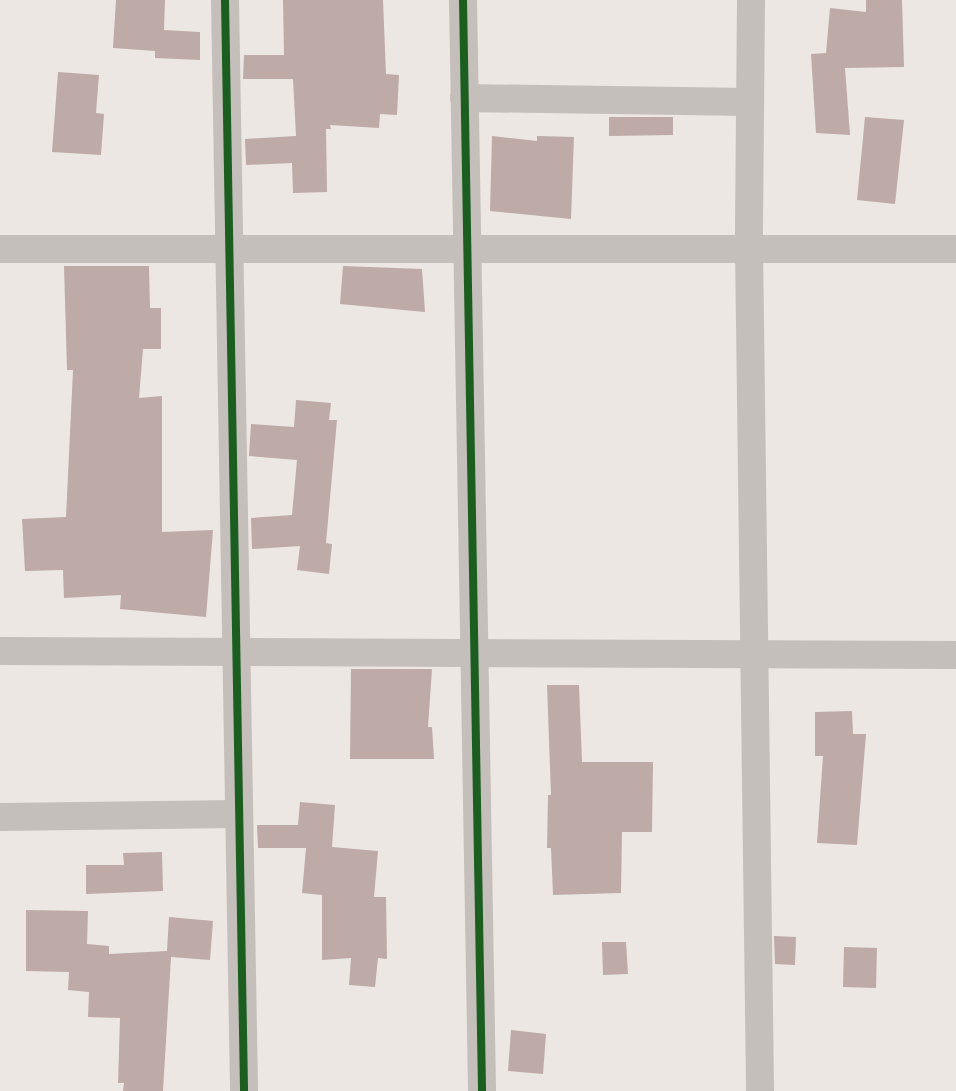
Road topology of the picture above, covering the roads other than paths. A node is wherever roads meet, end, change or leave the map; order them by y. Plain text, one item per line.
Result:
1 (225, 0) edge
2 (463, 0) edge
3 (751, 0) edge
4 (464, 98) junction
5 (750, 102) junction
6 (749, 247) junction
7 (0, 249) edge
8 (956, 249) edge
9 (227, 250) junction
10 (465, 252) junction
11 (0, 651) edge
12 (472, 653) junction
13 (236, 654) junction
14 (753, 654) junction
15 (956, 655) edge
16 (237, 814) junction
17 (0, 817) edge
18 (244, 1091) edge
19 (482, 1091) edge
20 (760, 1091) edge

1 - 9 street
2 - 4 street
3 - 5 street
4 - 5 street
4 - 10 street
5 - 6 street
6 - 8 street
6 - 10 street
6 - 14 street
7 - 9 street
9 - 10 street
9 - 13 street
10 - 12 street
11 - 13 street
12 - 13 street
12 - 14 street
12 - 19 street
13 - 16 street
14 - 15 street
14 - 20 street
16 - 17 street
16 - 18 street

